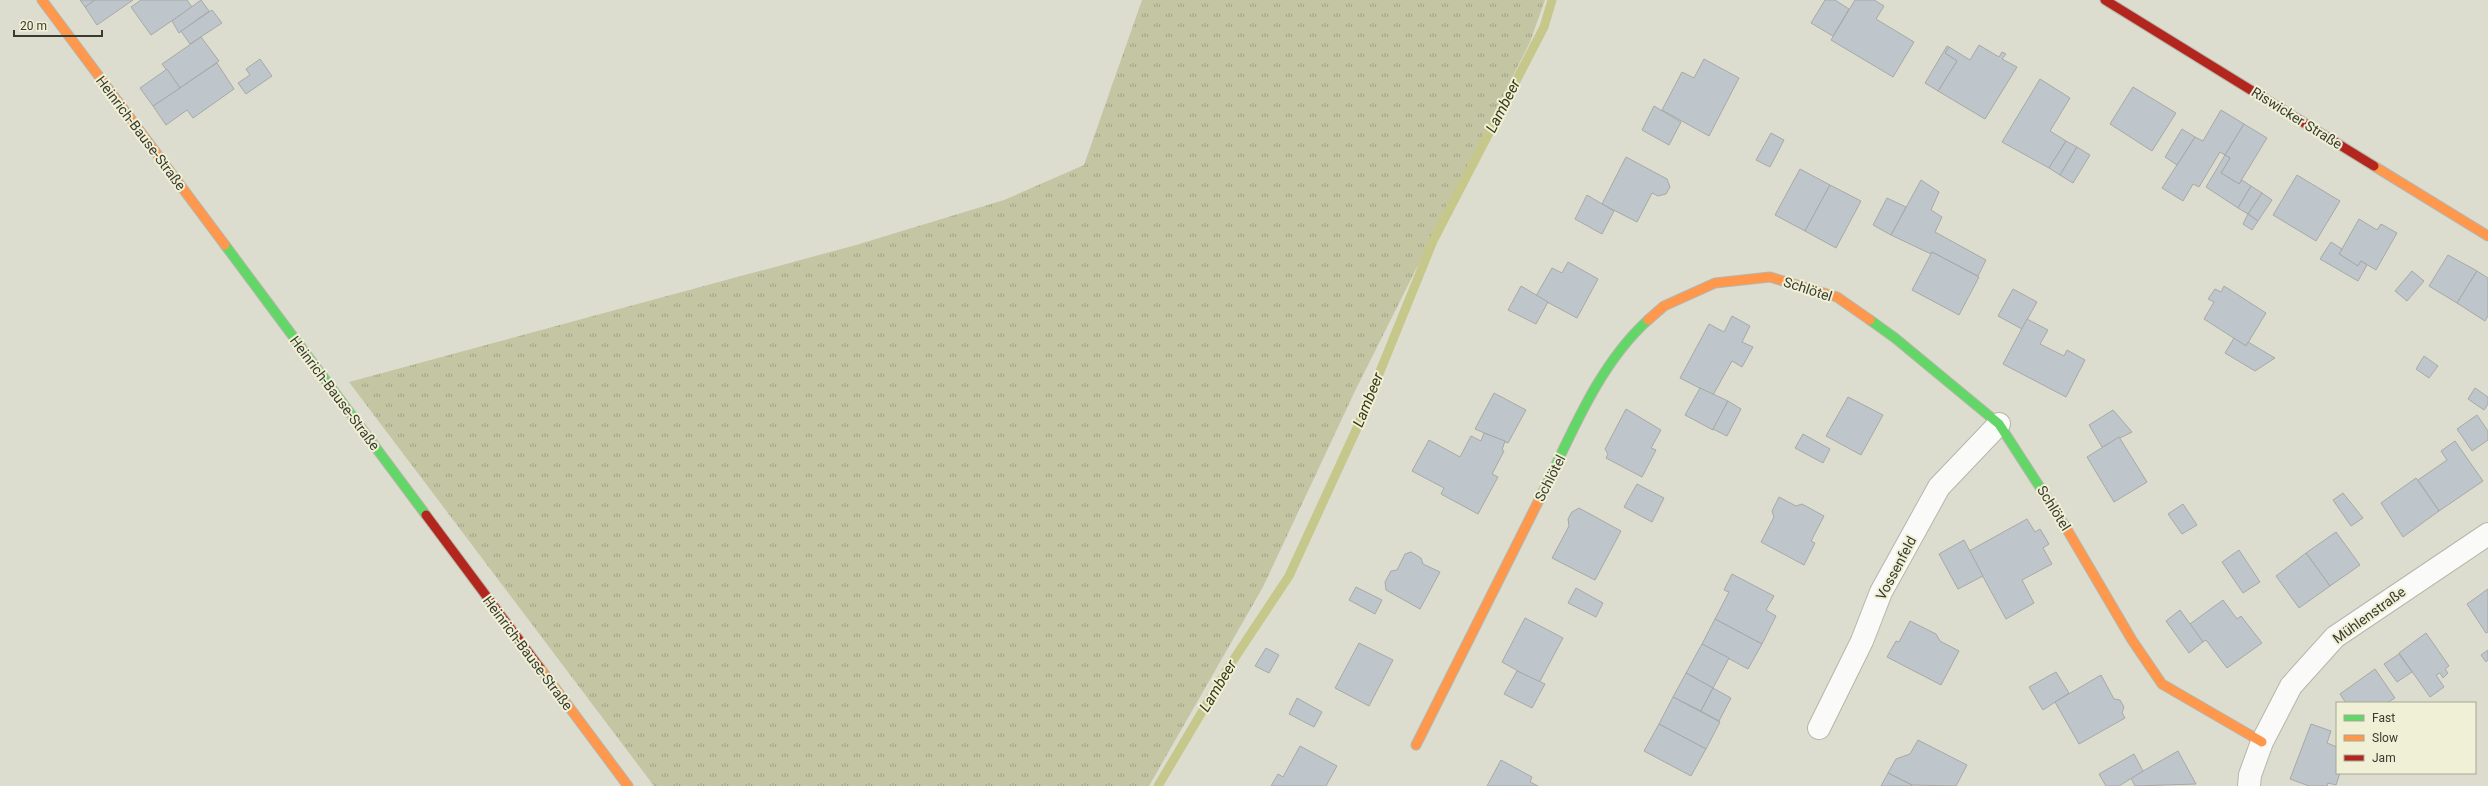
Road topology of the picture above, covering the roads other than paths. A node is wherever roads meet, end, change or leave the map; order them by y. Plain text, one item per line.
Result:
1 (42, 0) edge
2 (2106, 0) edge
3 (2488, 236) edge
4 (1999, 424) junction
5 (2488, 534) edge
6 (1819, 728) dead end
7 (2262, 742) junction
8 (1416, 745) dead end
9 (628, 786) edge
10 (2249, 786) edge

1 - 9 street, Heinrich-Bause-Straße
2 - 3 street, Riswicker Straße
4 - 6 street, Vossenfeld
4 - 7 street, Schlötel
4 - 8 street, Schlötel
5 - 7 street, Mühlenstraße
7 - 10 street, Mühlenstraße

